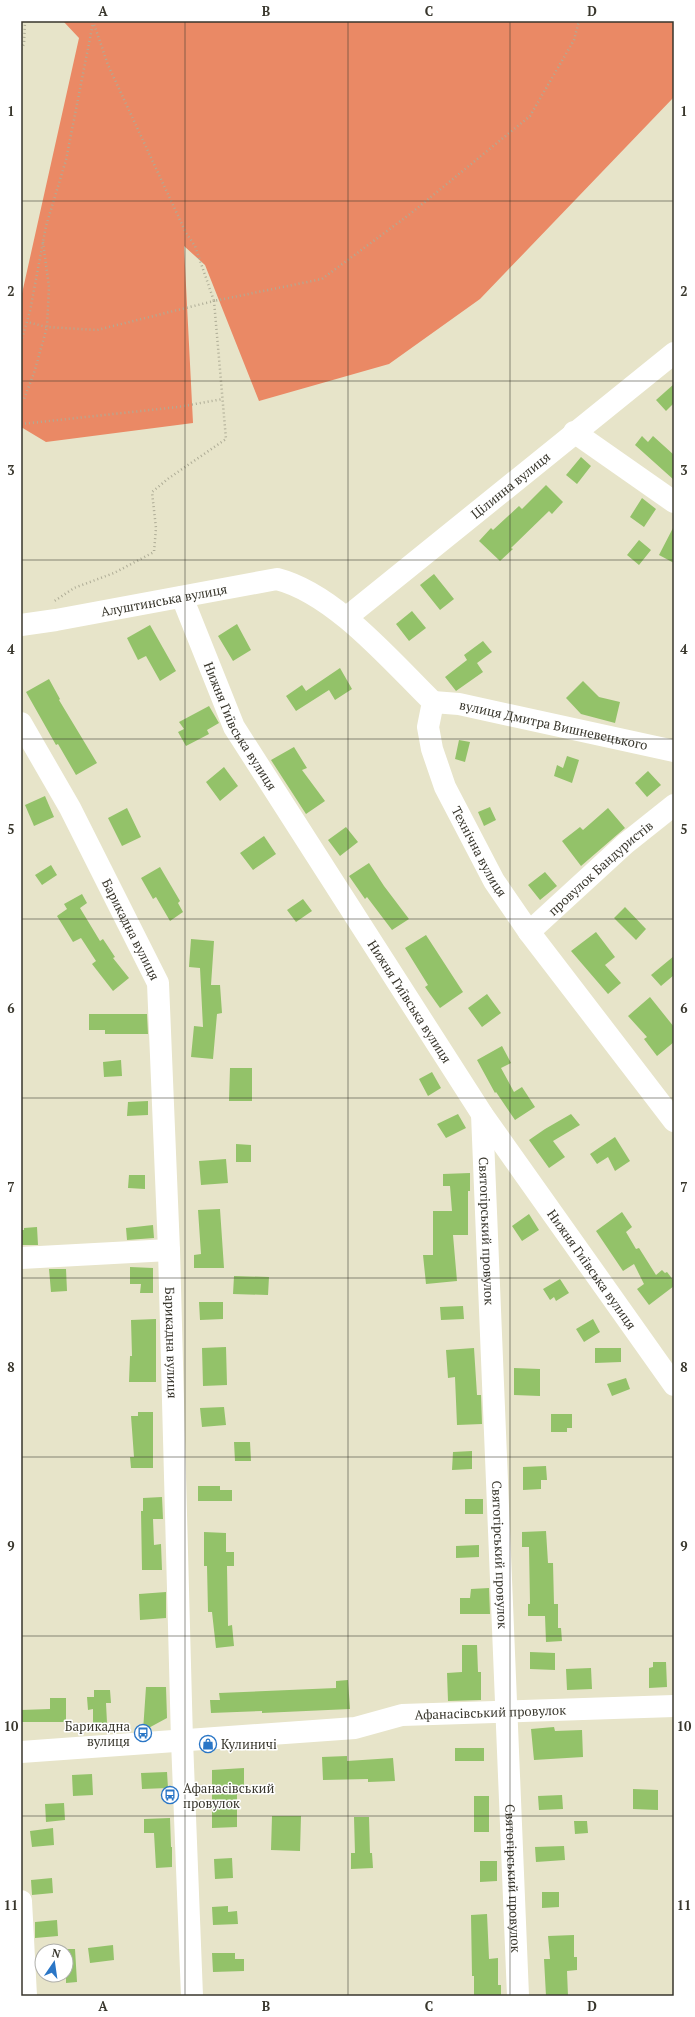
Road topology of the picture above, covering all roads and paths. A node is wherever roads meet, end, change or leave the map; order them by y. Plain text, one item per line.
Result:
1 (25, 21) edge
2 (579, 21) edge
3 (93, 22) edge
4 (21, 50) edge
5 (43, 242) junction
6 (214, 301) junction
7 (27, 322) junction
8 (47, 327) junction
9 (21, 342) edge
10 (674, 353) edge
11 (223, 399) junction
12 (21, 401) edge
13 (21, 424) edge
14 (574, 432) junction
15 (674, 502) edge
16 (182, 597) junction
17 (346, 617) junction
18 (56, 620) junction
19 (21, 625) edge
20 (434, 702) junction
21 (21, 723) edge
22 (674, 750) edge
23 (674, 805) edge
24 (529, 932) junction
25 (482, 1114) junction
26 (674, 1121) edge
27 (170, 1250) junction
28 (21, 1258) edge
29 (674, 1385) edge
30 (674, 1706) edge
31 (507, 1712) junction
32 (182, 1740) junction
33 (21, 1752) edge
34 (21, 1901) edge
35 (26, 1996) edge
36 (192, 1996) edge
37 (518, 1996) edge

1 - 4 path
2 - 6 path
3 - 5 path
3 - 6 path
5 - 7 path
5 - 8 path
6 - 8 path
6 - 11 path
7 - 8 path
7 - 9 path
8 - 12 path
10 - 14 street, Цілинна вулиця
11 - 13 path
11 - 18 path
14 - 15 street
14 - 17 street, Цілинна вулиця
16 - 17 street, Алуштинська вулиця
16 - 18 street, Алуштинська вулиця
16 - 25 street, Нижня Гиївська вулиця
17 - 20 street
18 - 19 street, Алуштинська вулиця
20 - 22 street, вулиця Дмитра Вишневецького
20 - 24 street, Технічна вулиця
21 - 27 street, Барикадна вулиця
23 - 24 street, провулок Бандуристів
24 - 26 street, Технічна вулиця
25 - 29 street, Нижня Гиївська вулиця
25 - 31 street, Святогірський провулок
27 - 28 street
27 - 32 street, Барикадна вулиця
30 - 31 street, Афанасівський провулок
31 - 32 street, Афанасівський провулок
31 - 37 street, Святогірський провулок
32 - 33 street, Афанасівський провулок
32 - 36 street, Барикадна вулиця
34 - 35 street

